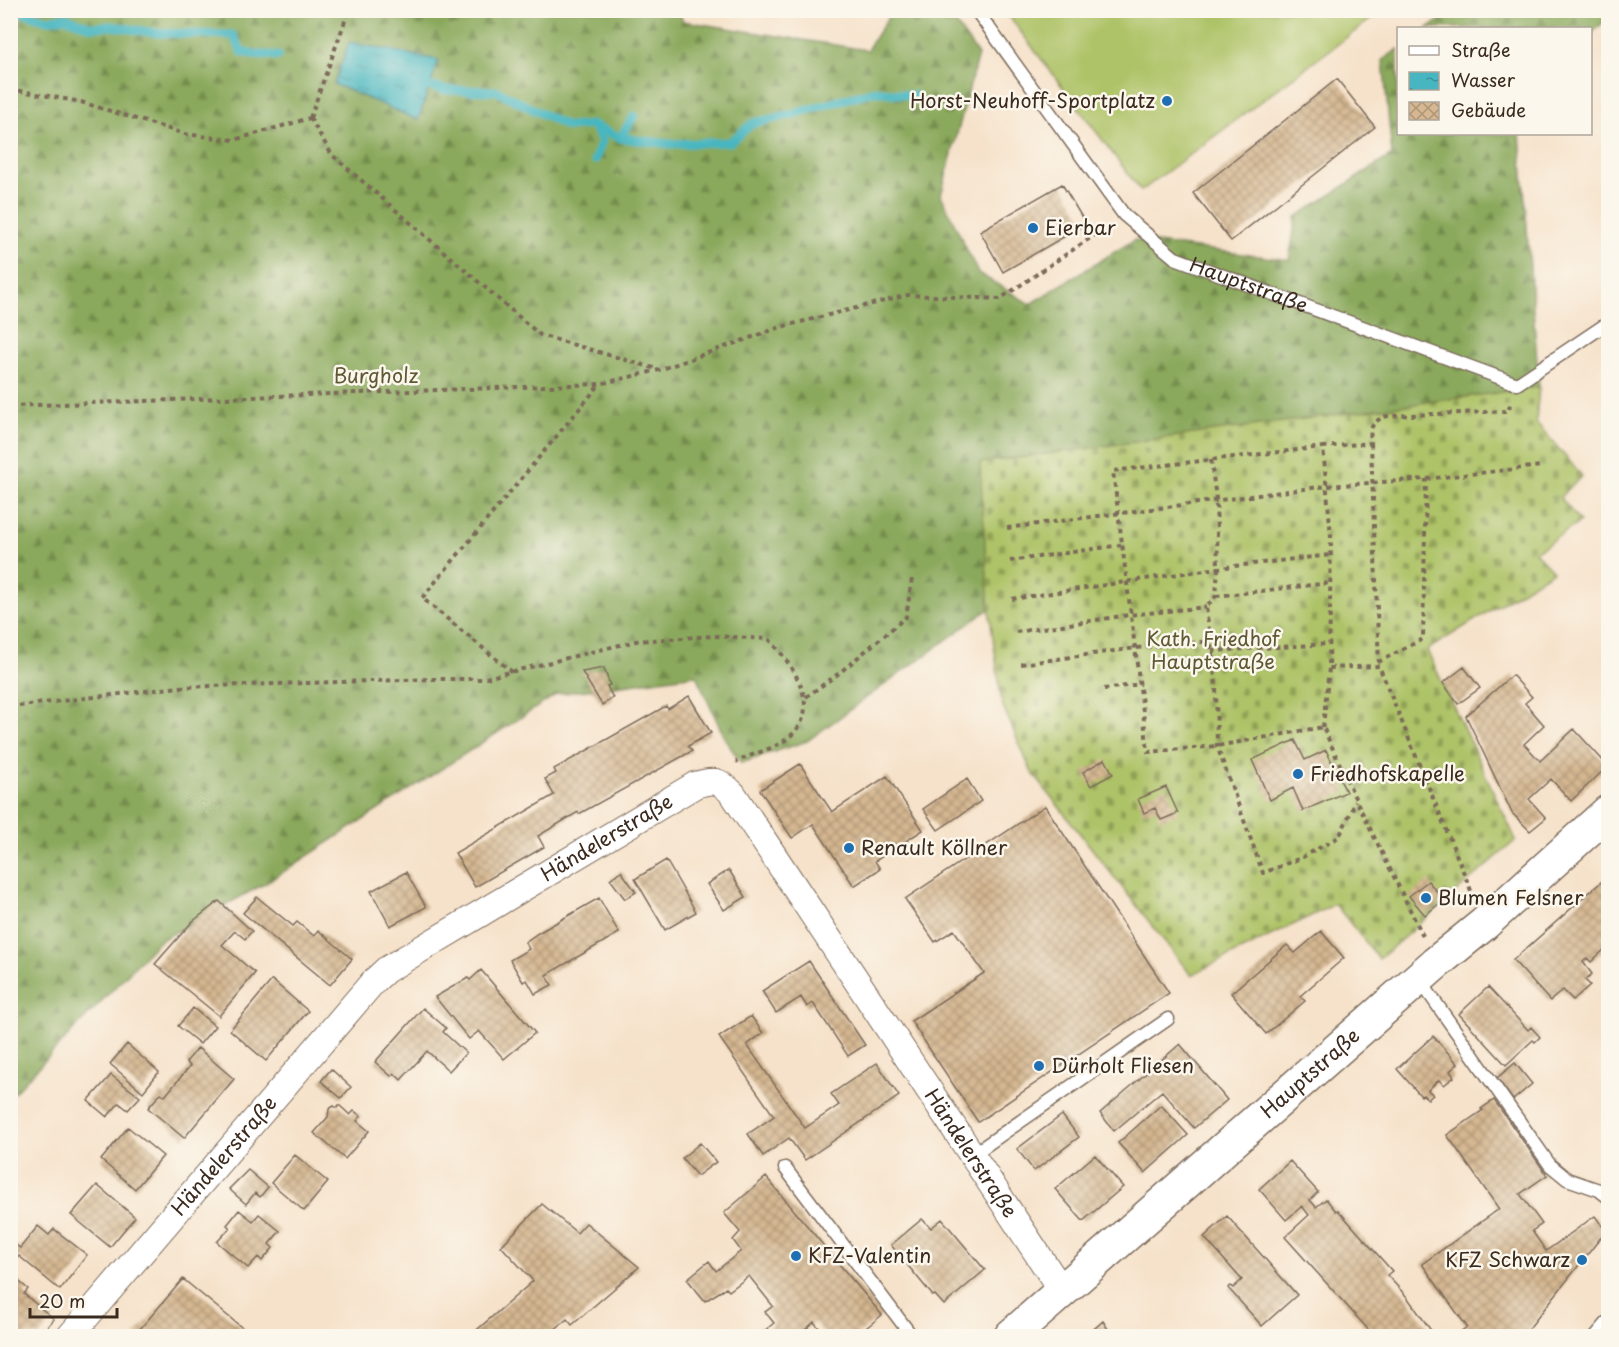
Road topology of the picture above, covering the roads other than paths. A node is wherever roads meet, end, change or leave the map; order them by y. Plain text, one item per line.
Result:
1 (976, 10) edge
2 (1608, 324) edge
3 (1608, 812) edge
4 (1427, 971) junction
5 (1168, 1019) dead end
6 (972, 1155) junction
7 (785, 1168) dead end
8 (1608, 1197) edge
9 (1062, 1291) junction
10 (1608, 1322) edge
11 (1023, 1332) edge
12 (907, 1335) edge
13 (70, 1336) edge
14 (1596, 1336) edge

1 - 2 lane, Hauptstraße
3 - 4 main road, Hauptstraße
4 - 8 lane
4 - 9 main road, Hauptstraße
5 - 6 lane
6 - 9 street, Händelerstraße
6 - 13 street, Händelerstraße
7 - 12 lane
9 - 11 main road, Hauptstraße
10 - 14 lane

